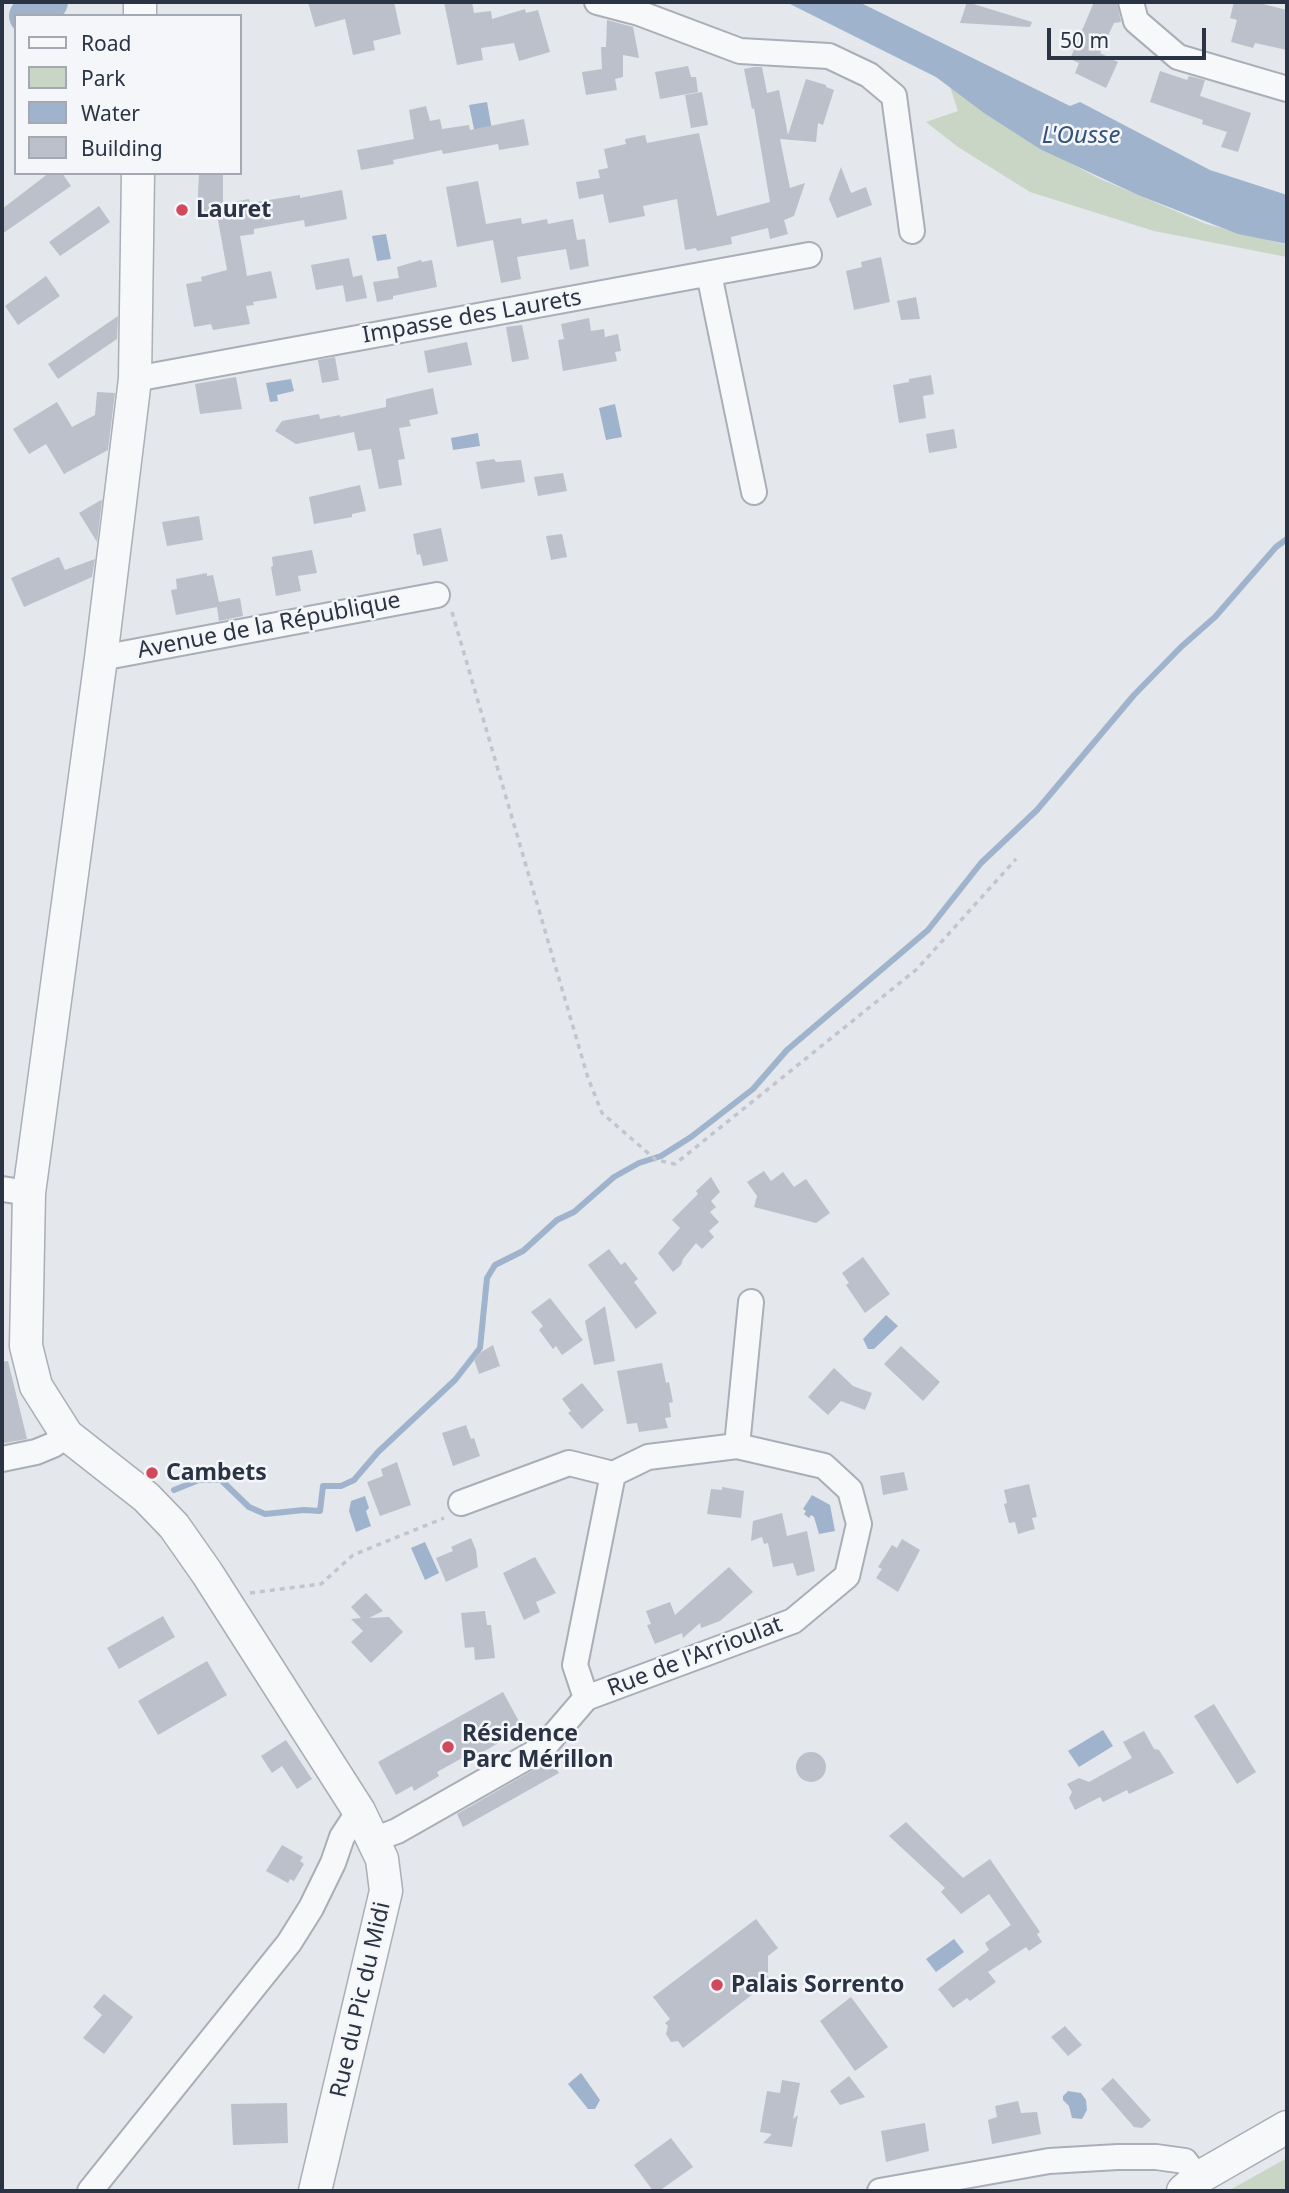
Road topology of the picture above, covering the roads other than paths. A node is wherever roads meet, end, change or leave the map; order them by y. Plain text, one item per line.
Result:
1 (597, 2) edge
2 (1131, 2) edge
3 (1287, 89) edge
4 (138, 175) edge
5 (912, 231) dead end
6 (809, 256) dead end
7 (709, 274) junction
8 (135, 379) junction
9 (754, 492) dead end
10 (437, 595) road end
11 (101, 658) junction
12 (15, 1191) edge
13 (751, 1301) dead end
14 (67, 1435) junction
15 (737, 1446) junction
16 (2, 1459) edge
17 (613, 1474) junction
18 (461, 1503) road end
19 (586, 1698) junction
20 (359, 1811) junction
21 (373, 1840) junction
22 (1287, 2127) edge
23 (1191, 2185) edge
24 (90, 2191) edge
25 (315, 2191) edge
26 (880, 2191) edge

1 - 5 street
2 - 3 street
4 - 8 street
6 - 7 street, Impasse des Laurets
7 - 8 street, Impasse des Laurets
7 - 9 street
8 - 11 street
10 - 11 street, Avenue de la République
11 - 12 street
12 - 14 street
13 - 15 street
14 - 16 street
14 - 20 street, Rue du Pic du Midi
15 - 17 street, Rue de l'Arrioulat
15 - 19 street, Rue de l'Arrioulat
17 - 18 street
17 - 19 street, Rue de l'Arrioulat
19 - 21 street
20 - 21 street, Rue du Pic du Midi
20 - 24 street
21 - 25 street, Rue du Pic du Midi
22 - 23 street
23 - 26 street

